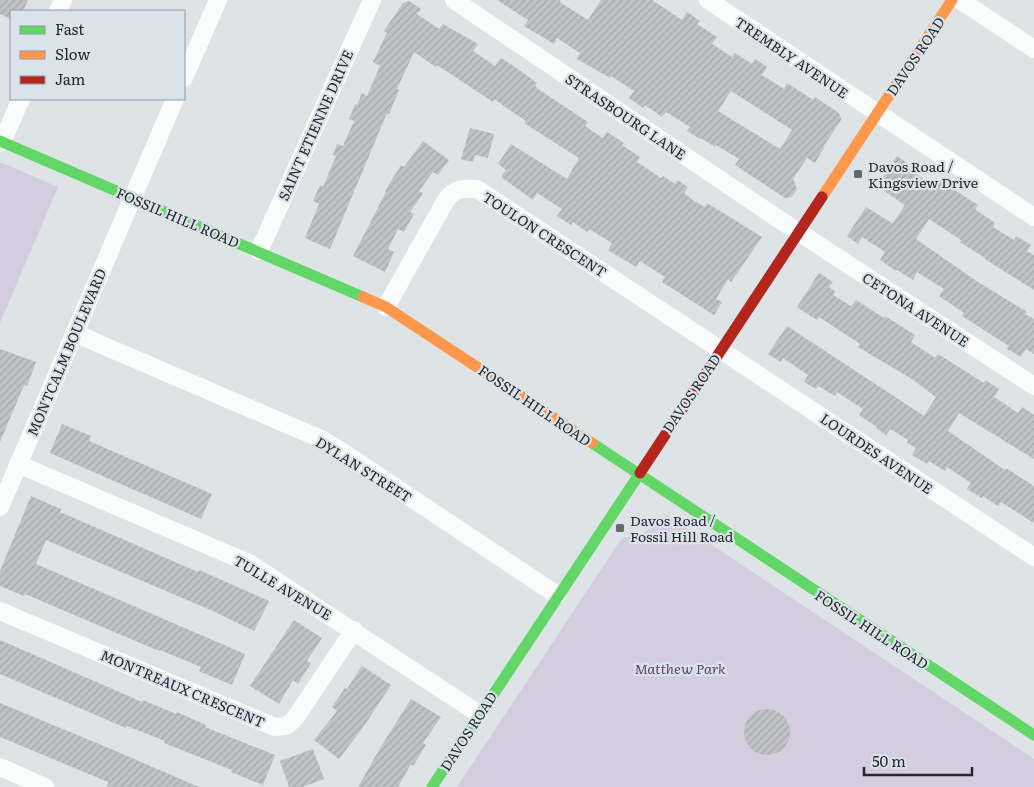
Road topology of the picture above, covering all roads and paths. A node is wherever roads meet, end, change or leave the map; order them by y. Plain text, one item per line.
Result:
1 (218, 0) edge
2 (372, 0) edge
3 (454, 0) edge
4 (708, 0) edge
5 (952, 0) edge
6 (960, 0) edge
7 (1034, 49) edge
8 (185, 76) edge
9 (21, 100) edge
10 (175, 100) edge
11 (877, 113) junction
12 (1, 141) edge
13 (132, 197) junction
14 (1034, 217) edge
15 (799, 232) junction
16 (259, 251) junction
17 (386, 307) junction
18 (74, 333) junction
19 (721, 350) junction
20 (1034, 386) edge
21 (18, 464) junction
22 (638, 474) junction
23 (0, 507) edge
24 (1034, 557) edge
25 (557, 595) junction
26 (0, 611) edge
27 (354, 630) junction
28 (479, 714) junction
29 (1034, 736) edge
30 (0, 768) edge
31 (45, 787) edge
32 (432, 787) edge

1 - 8 street
2 - 16 street, SAINT ETIENNE DRIVE
3 - 15 street, STRASBOURG LANE
4 - 11 street, TREMBLY AVENUE
5 - 11 street, DAVOS ROAD
6 - 7 street
9 - 12 street
10 - 13 street, MONTCALM BOULEVARD
11 - 14 street, TREMBLY AVENUE
11 - 15 street, DAVOS ROAD
12 - 13 street, FOSSIL HILL ROAD
13 - 16 street, FOSSIL HILL ROAD
13 - 18 street, MONTCALM BOULEVARD
15 - 19 street, DAVOS ROAD
15 - 20 street, CETONA AVENUE
16 - 17 street, FOSSIL HILL ROAD
17 - 19 street, TOULON CRESCENT
17 - 22 street, FOSSIL HILL ROAD
18 - 21 street, MONTCALM BOULEVARD
18 - 25 street, DYLAN STREET
19 - 22 street, DAVOS ROAD
19 - 24 street, LOURDES AVENUE
21 - 23 street, MONTCALM BOULEVARD
21 - 27 street, TULLE AVENUE
22 - 25 street, DAVOS ROAD
22 - 29 street, FOSSIL HILL ROAD
25 - 28 street, DAVOS ROAD
26 - 27 street, MONTREAUX CRESCENT
27 - 28 street, TULLE AVENUE
28 - 32 street, DAVOS ROAD
30 - 31 street

